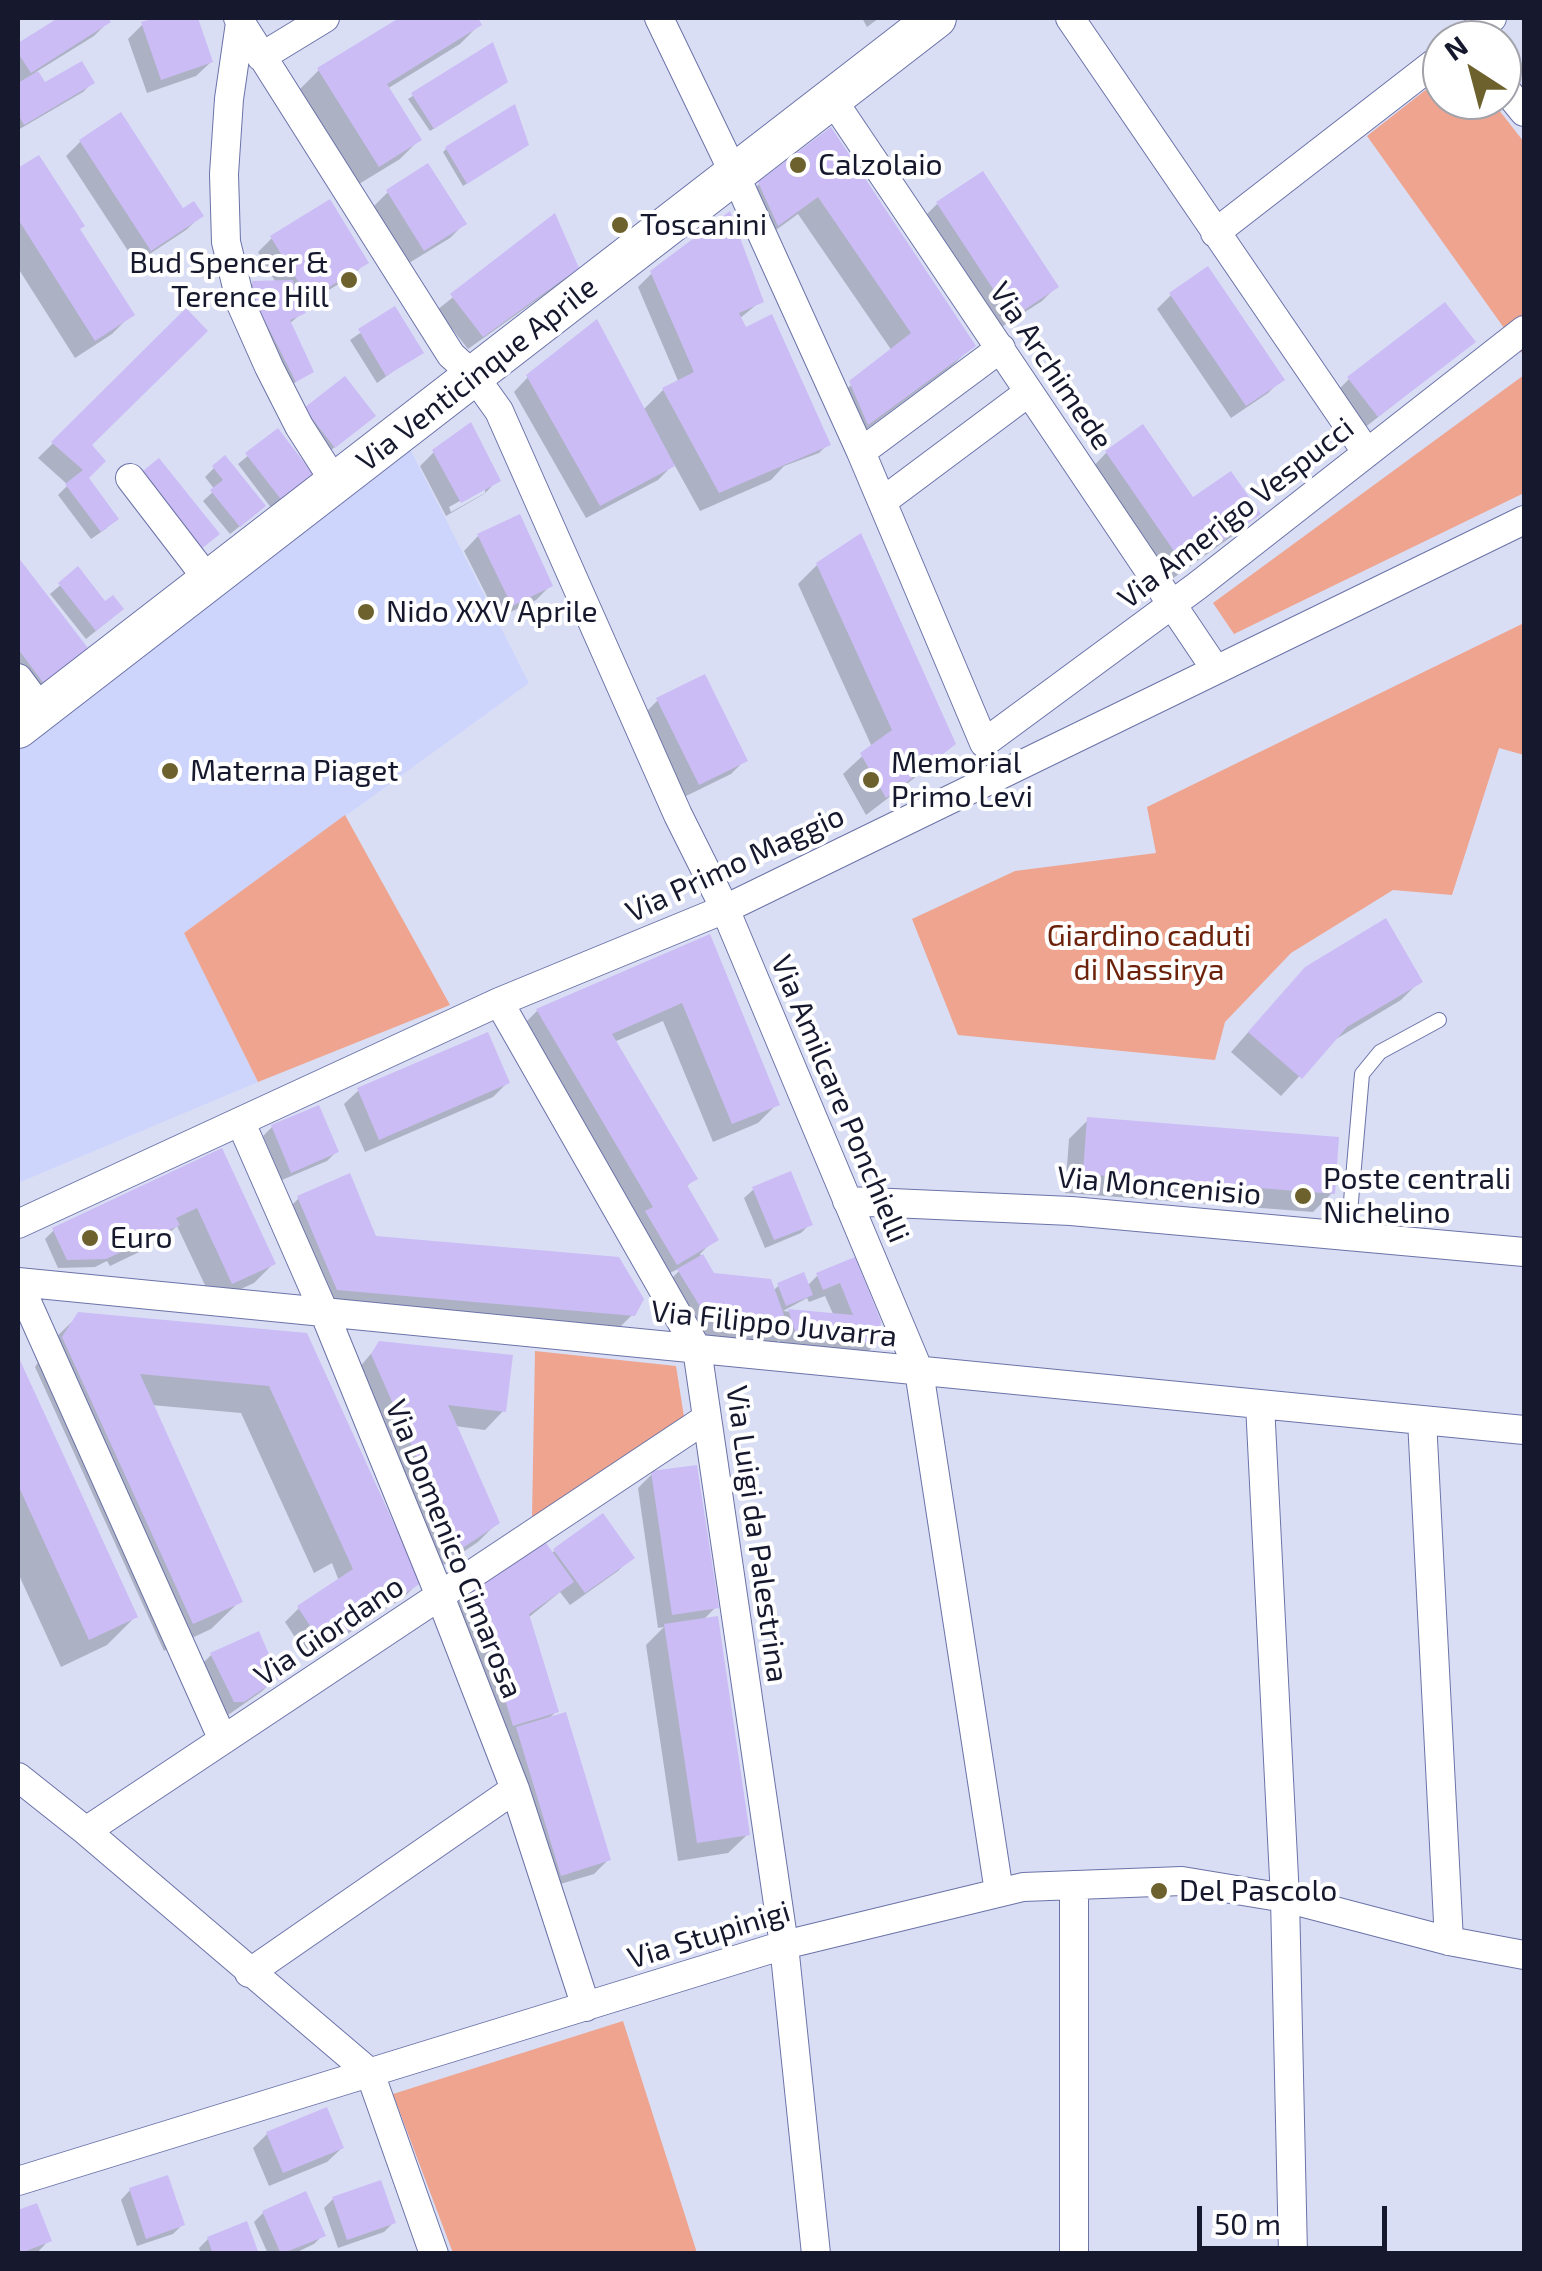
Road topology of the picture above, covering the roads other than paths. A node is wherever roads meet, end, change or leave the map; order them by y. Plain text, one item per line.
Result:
1 (325, 18) edge
2 (659, 18) edge
3 (936, 18) edge
4 (1070, 18) edge
5 (239, 20) edge
6 (261, 57) junction
7 (1422, 73) edge
8 (832, 99) junction
9 (735, 174) junction
10 (1215, 233) junction
11 (1524, 330) edge
12 (1000, 348) junction
13 (474, 376) junction
14 (1029, 392) junction
15 (861, 452) junction
16 (1367, 453) junction
17 (130, 478) dead end
18 (336, 484) junction
19 (882, 501) junction
20 (1524, 520) edge
21 (208, 581) junction
22 (1173, 604) junction
23 (1216, 670) junction
24 (25, 705) edge
25 (725, 909) junction
26 (500, 1002) junction
27 (1439, 1020) dead end
28 (241, 1122) junction
29 (847, 1201) junction
30 (18, 1224) edge
31 (1348, 1236) junction
32 (1524, 1252) edge
33 (18, 1282) edge
34 (324, 1312) junction
35 (698, 1348) junction
36 (919, 1370) junction
37 (1260, 1404) junction
38 (708, 1418) junction
39 (1422, 1420) junction
40 (1524, 1430) edge
41 (440, 1596) junction
42 (223, 1740) junction
43 (18, 1777) edge
44 (515, 1789) junction
45 (86, 1832) junction
46 (1074, 1885) junction
47 (999, 1892) junction
48 (1285, 1898) junction
49 (1448, 1941) junction
50 (784, 1945) junction
51 (1524, 1955) edge
52 (249, 1973) junction
53 (586, 2007) junction
54 (370, 2074) junction
55 (18, 2180) edge
56 (434, 2254) edge
57 (816, 2254) edge
58 (1074, 2254) edge
59 (1294, 2254) edge

1 - 6 street
2 - 9 street
3 - 8 street, Via Venticinque Aprile
4 - 10 street
5 - 6 street, Via Amilcare Ponchielli
5 - 18 street
6 - 13 street, Via Amilcare Ponchielli
7 - 10 street
8 - 9 street, Via Venticinque Aprile
8 - 12 street, Via Archimede
9 - 13 street, Via Venticinque Aprile
9 - 15 street
10 - 16 street
11 - 16 street, Via Amerigo Vespucci
12 - 14 street, Via Archimede
12 - 15 street
13 - 18 street, Via Venticinque Aprile
13 - 25 street, Via Amilcare Ponchielli
14 - 19 street
14 - 22 street, Via Archimede
15 - 19 street
16 - 22 street, Via Amerigo Vespucci
17 - 21 street
18 - 21 street, Via Venticinque Aprile
19 - 22 street, Via Amerigo Vespucci
20 - 23 street, Via Primo Maggio
21 - 24 street, Via Venticinque Aprile
22 - 23 street, Via Archimede
23 - 25 street, Via Primo Maggio
25 - 26 street, Via Primo Maggio
25 - 29 street, Via Amilcare Ponchielli
26 - 28 street, Via Primo Maggio
26 - 35 street, Via Luigi da Palestrina
27 - 31 lane
28 - 30 street, Via Primo Maggio
28 - 34 street, Via Domenico Cimarosa
29 - 31 street, Via Moncenisio
29 - 36 street, Via Amilcare Ponchielli
31 - 32 street, Via Moncenisio
33 - 34 street, Via Filippo Juvarra
33 - 42 street
34 - 35 street, Via Filippo Juvarra
34 - 41 street, Via Domenico Cimarosa
35 - 36 street, Via Filippo Juvarra
35 - 38 street, Via Luigi da Palestrina
36 - 37 street, Via Filippo Juvarra
36 - 47 street, Via Amilcare Ponchielli
37 - 39 street, Via Filippo Juvarra
37 - 48 street
38 - 41 street, Via Giordano
38 - 50 street, Via Luigi da Palestrina
39 - 40 street, Via Filippo Juvarra
39 - 49 street
41 - 42 street, Via Giordano
41 - 44 street, Via Domenico Cimarosa
42 - 45 street, Via Giordano
43 - 45 street
44 - 52 street
44 - 53 street, Via Domenico Cimarosa
45 - 52 street
46 - 47 street, Via Stupinigi
46 - 48 street, Via Stupinigi
46 - 58 street
47 - 50 street, Via Stupinigi
48 - 49 street, Via Stupinigi
48 - 59 street
49 - 51 street, Via Stupinigi
50 - 53 street, Via Stupinigi
50 - 57 street, Via Luigi da Palestrina
52 - 54 street
53 - 54 street, Via Stupinigi
54 - 55 street, Via Stupinigi
54 - 56 street

